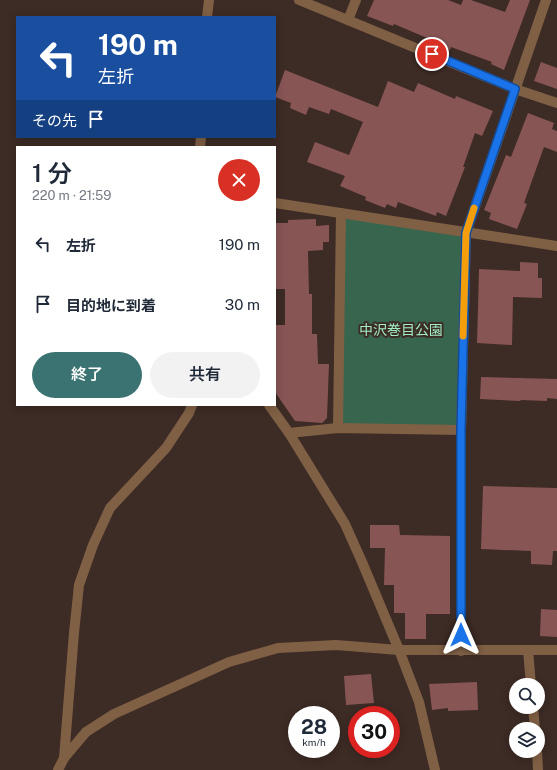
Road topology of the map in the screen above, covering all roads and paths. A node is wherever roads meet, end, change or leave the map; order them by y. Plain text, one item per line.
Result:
1 (209, 0) edge
2 (299, 0) edge
3 (356, 0) edge
4 (546, 0) edge
5 (207, 16) edge
6 (348, 20) junction
7 (515, 89) junction
8 (557, 103) edge
9 (276, 203) edge
10 (341, 212) junction
11 (466, 233) junction
12 (557, 246) edge
13 (192, 406) edge
14 (270, 406) edge
15 (338, 428) junction
16 (461, 430) junction
17 (289, 433) junction
18 (399, 650) junction
19 (528, 650) junction
20 (557, 650) edge
21 (461, 651) junction
22 (530, 678) edge
23 (64, 758) junction
24 (537, 758) edge
25 (58, 770) edge
26 (435, 770) edge
27 (538, 770) edge

1 - 5 street
2 - 6 street
3 - 6 street
4 - 7 street
6 - 7 street
7 - 8 street
7 - 11 street
9 - 10 street
10 - 11 street
10 - 15 street
11 - 12 street
11 - 16 street
13 - 23 street
14 - 17 street
15 - 16 street
15 - 17 street
16 - 21 street
17 - 18 street
18 - 21 street
18 - 23 street
18 - 26 street
19 - 20 street
19 - 21 street
19 - 22 street
23 - 25 street
24 - 27 street

